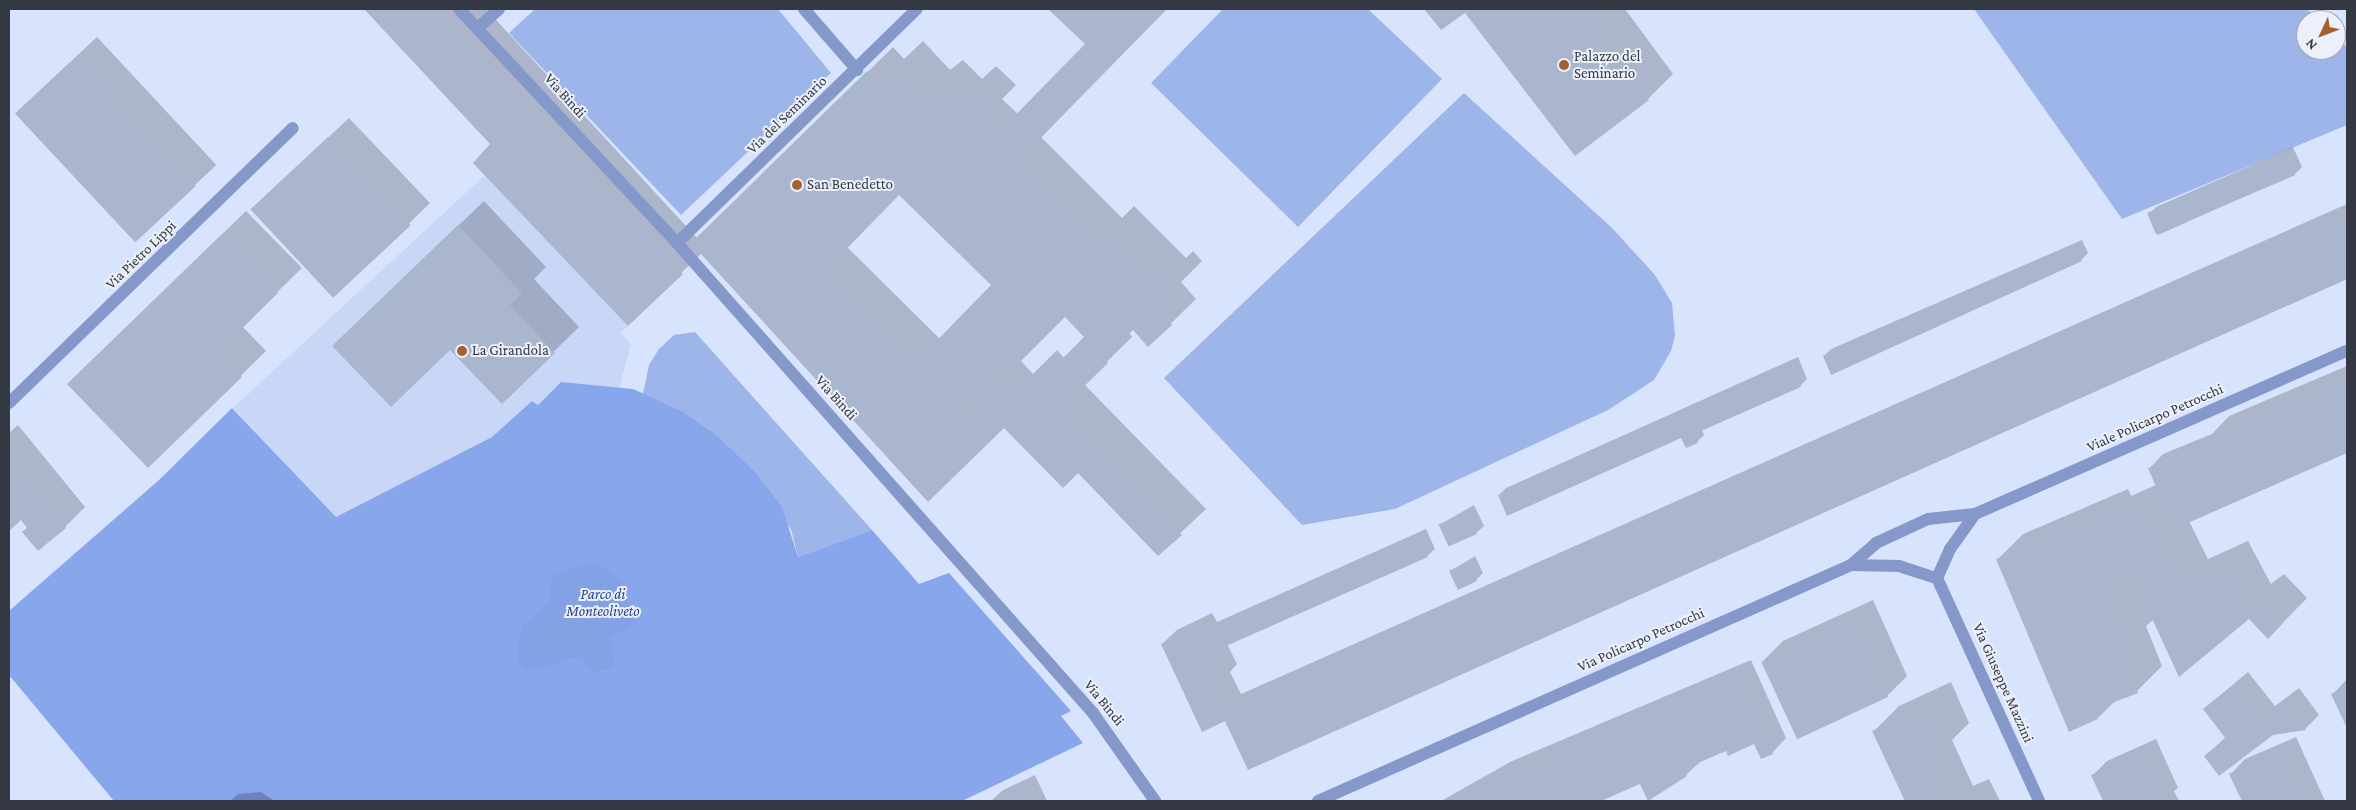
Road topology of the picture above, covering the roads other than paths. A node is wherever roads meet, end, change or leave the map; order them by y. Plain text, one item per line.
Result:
1 (459, 9) edge
2 (499, 9) edge
3 (804, 9) edge
4 (917, 9) edge
5 (480, 27) junction
6 (857, 70) junction
7 (293, 128) dead end
8 (677, 243) junction
9 (2347, 351) edge
10 (9, 403) edge
11 (1975, 514) junction
12 (1851, 565) junction
13 (1937, 578) junction
14 (1155, 801) edge
15 (1318, 801) edge
16 (2039, 801) edge

1 - 5 street, Via Bindi
2 - 5 street
3 - 6 street
4 - 6 street, Via del Seminario
5 - 8 street, Via Bindi
6 - 8 street, Via del Seminario
7 - 10 street, Via Pietro Lippi
8 - 14 street, Via Bindi
9 - 11 street, Viale Policarpo Petrocchi
11 - 12 street, Via Policarpo Petrocchi
11 - 13 street
12 - 13 street
12 - 15 street, Via Policarpo Petrocchi
13 - 16 street, Via Giuseppe Mazzini

